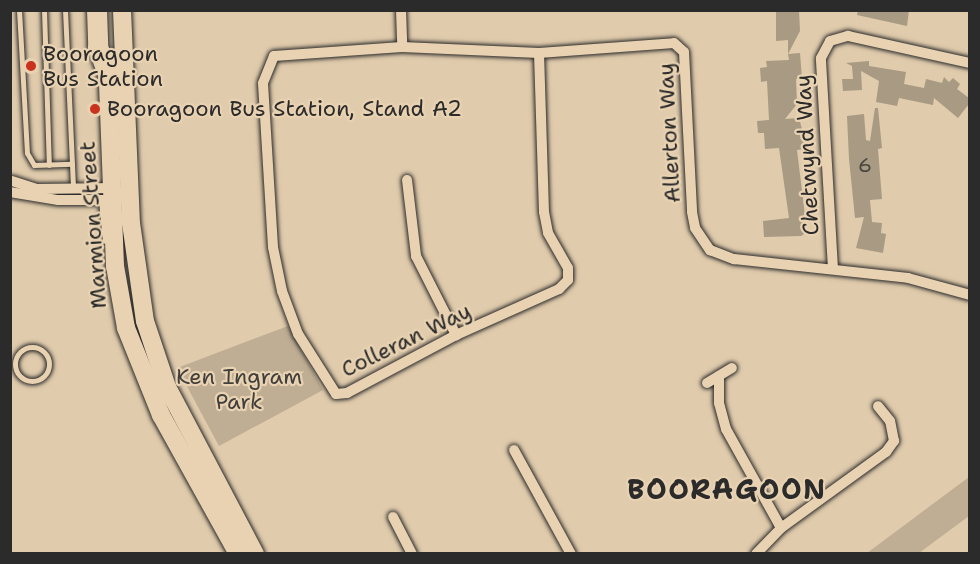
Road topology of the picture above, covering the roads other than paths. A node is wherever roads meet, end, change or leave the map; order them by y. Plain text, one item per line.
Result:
1 (19, 10) edge
2 (44, 10) edge
3 (65, 10) edge
4 (97, 10) edge
5 (105, 10) edge
6 (122, 10) edge
7 (401, 10) edge
8 (402, 47) junction
9 (539, 53) junction
10 (274, 56) joint
11 (969, 63) edge
12 (107, 72) junction
13 (72, 164) junction
14 (49, 165) junction
15 (407, 180) dead end
16 (11, 183) edge
17 (73, 189) junction
18 (117, 195) junction
19 (105, 245) dead end
20 (106, 256) dead end
21 (833, 269) junction
22 (969, 295) edge
23 (120, 300) junction
24 (456, 335) junction
25 (40, 348) joint
26 (732, 369) dead end
27 (719, 376) junction
28 (707, 383) dead end
29 (878, 406) dead end
30 (514, 450) dead end
31 (393, 517) dead end
32 (781, 528) junction
33 (237, 554) edge
34 (255, 554) edge
35 (412, 554) edge
36 (571, 554) edge
37 (756, 554) edge

1 - 14 lane
2 - 14 lane
3 - 13 lane
4 - 12 highway
5 - 12 main road, Marmion Street
6 - 18 main road, Marmion Street
7 - 8 street
8 - 9 street, Allerton Way
8 - 10 street, Allerton Way
9 - 21 street, Allerton Way
9 - 24 street, Colleran Way
10 - 24 street, Colleran Way
11 - 21 street, Chetwynd Way
12 - 18 main road, Marmion Street
13 - 14 lane
13 - 17 lane
15 - 24 street
16 - 17 street
16 - 18 street
17 - 18 street
18 - 19 lane
18 - 23 main road, Marmion Street
18 - 34 main road, Marmion Street
20 - 23 lane
21 - 22 street, Allerton Way
23 - 33 main road, Marmion Street
25 - 25 lane
26 - 27 street
27 - 28 street
27 - 32 street
29 - 32 street
30 - 36 street
31 - 35 street
32 - 37 street

